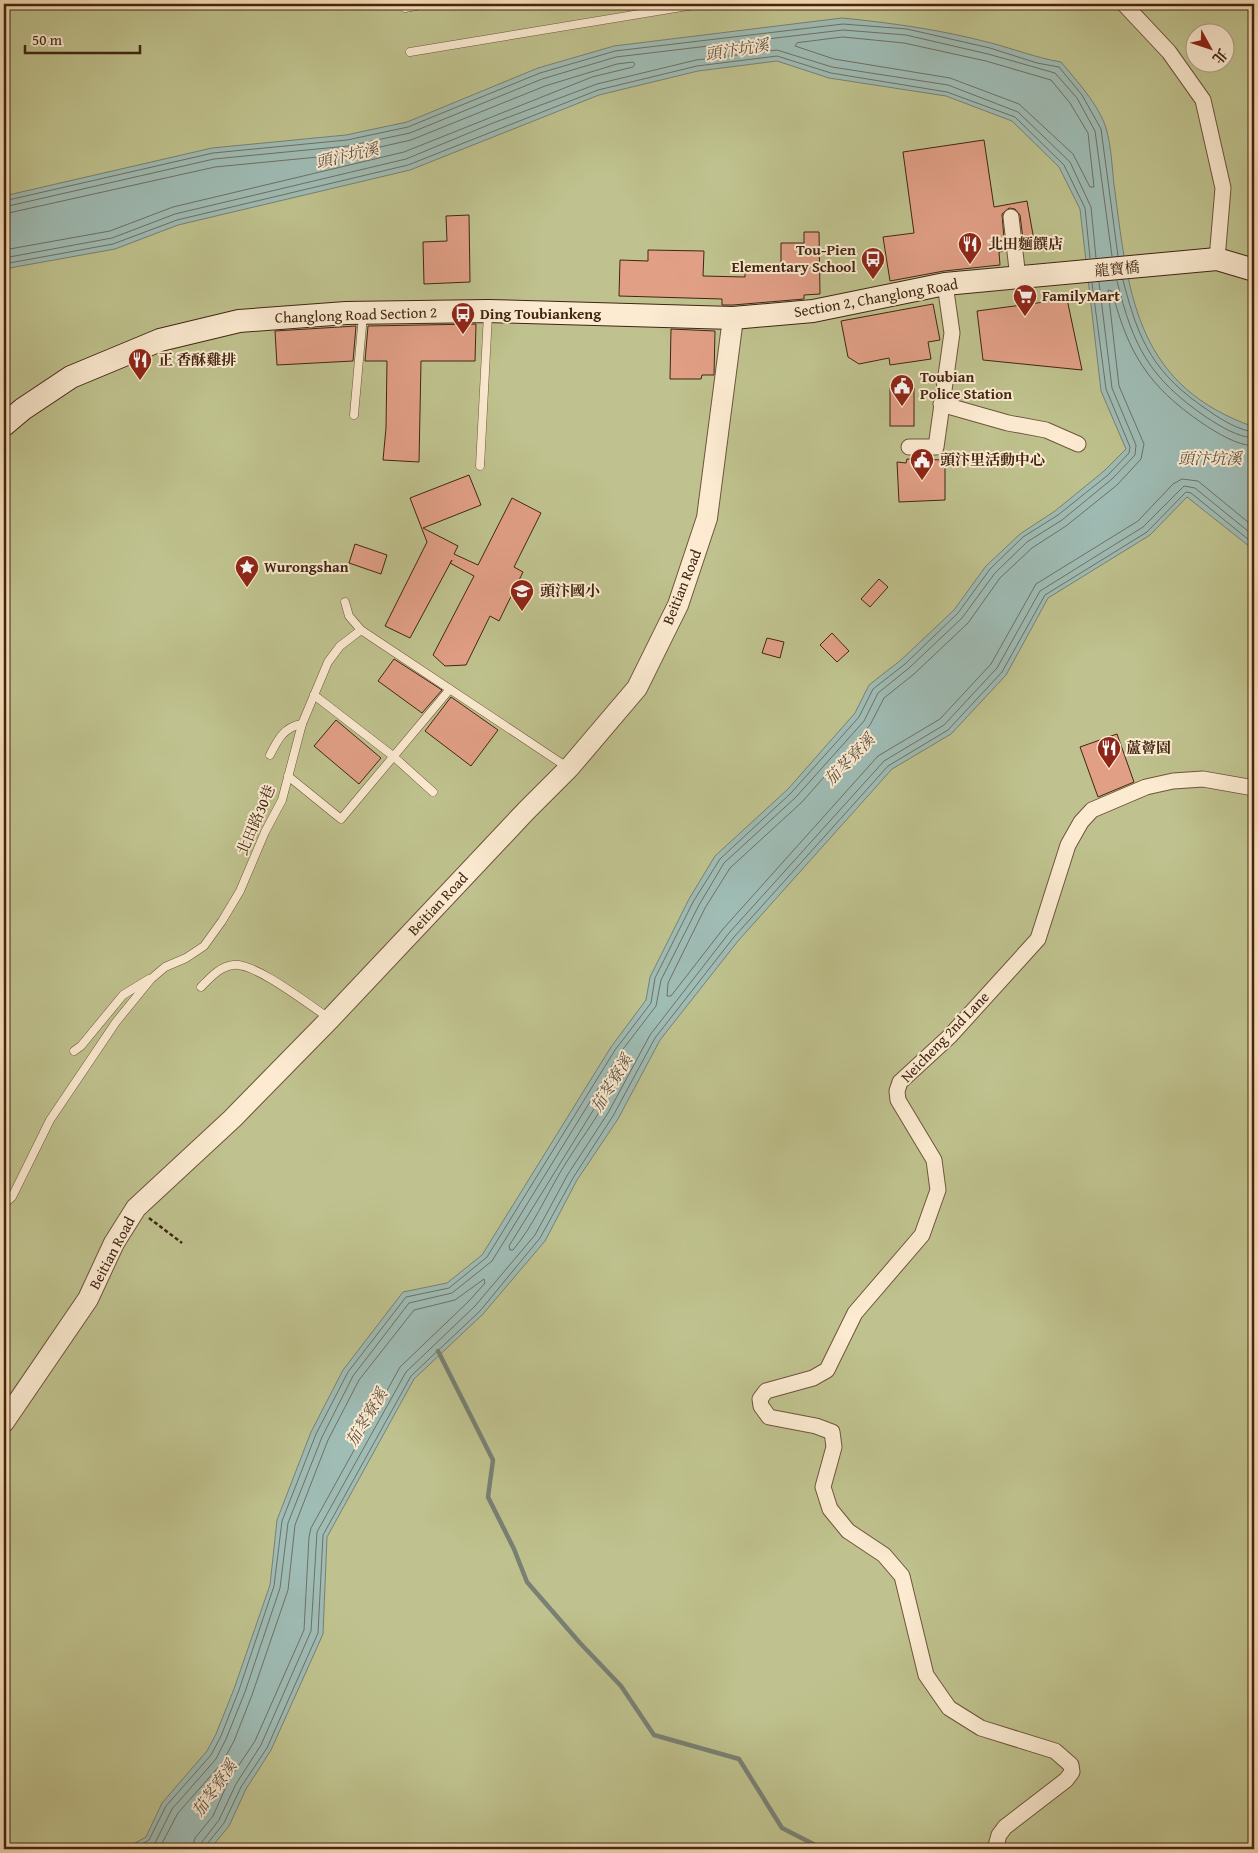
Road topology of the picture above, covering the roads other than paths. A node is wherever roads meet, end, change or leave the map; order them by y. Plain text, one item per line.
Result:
1 (428, 4) edge
2 (700, 4) edge
3 (1124, 4) edge
4 (405, 8) dead end
5 (410, 52) dead end
6 (1011, 217) dead end
7 (1217, 259) junction
8 (1254, 270) edge
9 (1018, 278) junction
10 (945, 284) junction
11 (488, 311) junction
12 (363, 313) junction
13 (733, 318) junction
14 (941, 404) junction
15 (354, 415) dead end
16 (4, 425) edge
17 (1078, 444) dead end
18 (909, 447) dead end
19 (480, 466) dead end
20 (345, 602) dead end
21 (361, 630) junction
22 (450, 689) junction
23 (314, 695) junction
24 (302, 724) junction
25 (270, 755) dead end
26 (393, 756) junction
27 (569, 768) junction
28 (288, 776) junction
29 (1254, 788) edge
30 (432, 792) dead end
31 (151, 979) junction
32 (201, 987) dead end
33 (330, 1019) junction
34 (74, 1051) dead end
35 (4, 1204) edge
36 (4, 1422) edge
37 (1001, 1849) edge

1 - 4 lane
2 - 5 lane
3 - 7 street
6 - 9 street
7 - 8 main road
7 - 9 main road, 龍寶橋
9 - 10 main road, Section 2, Changlong Road
10 - 13 main road, Section 2, Changlong Road
10 - 14 street
11 - 12 main road, Changlong Road Section 2
11 - 13 main road, Changlong Road Section 2
11 - 19 lane
12 - 15 lane
12 - 16 main road, Changlong Road Section 2
13 - 27 street, Beitian Road
14 - 17 street
14 - 18 street
20 - 21 lane
21 - 22 lane
21 - 23 lane, 北田路30巷
22 - 26 lane
22 - 27 lane
23 - 24 lane, 北田路30巷
23 - 26 lane
24 - 25 lane
24 - 28 lane, 北田路30巷
26 - 28 lane
26 - 30 lane
27 - 33 street, Beitian Road
28 - 31 lane, 北田路30巷
29 - 37 street, Neicheng 2nd Lane
31 - 34 lane
31 - 35 lane, 北田路30巷
32 - 33 lane
33 - 36 street, Beitian Road

